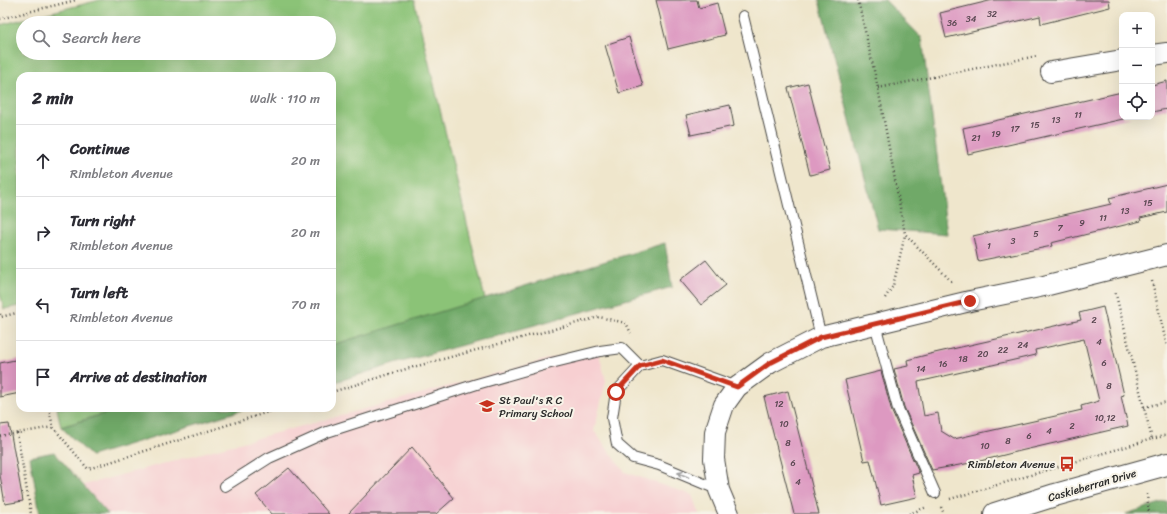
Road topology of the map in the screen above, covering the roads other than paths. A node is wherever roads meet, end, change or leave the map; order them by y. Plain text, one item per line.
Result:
1 (743, 16) dead end
2 (1167, 52) edge
3 (1155, 54) edge
4 (1119, 61) edge
5 (1051, 72) road end
6 (1167, 254) edge
7 (871, 325) junction
8 (821, 337) junction
9 (643, 365) junction
10 (737, 387) junction
11 (1167, 464) edge
12 (225, 486) dead end
13 (719, 490) junction
14 (935, 493) dead end
15 (729, 514) edge
16 (995, 514) edge

1 - 8 lane
2 - 3 street
4 - 5 street
6 - 7 street
7 - 8 street
7 - 14 lane
8 - 10 street
9 - 10 lane
9 - 12 lane
13 -> 9 lane
10 - 13 street
11 - 16 street, Caskieberran Drive
13 - 15 street

